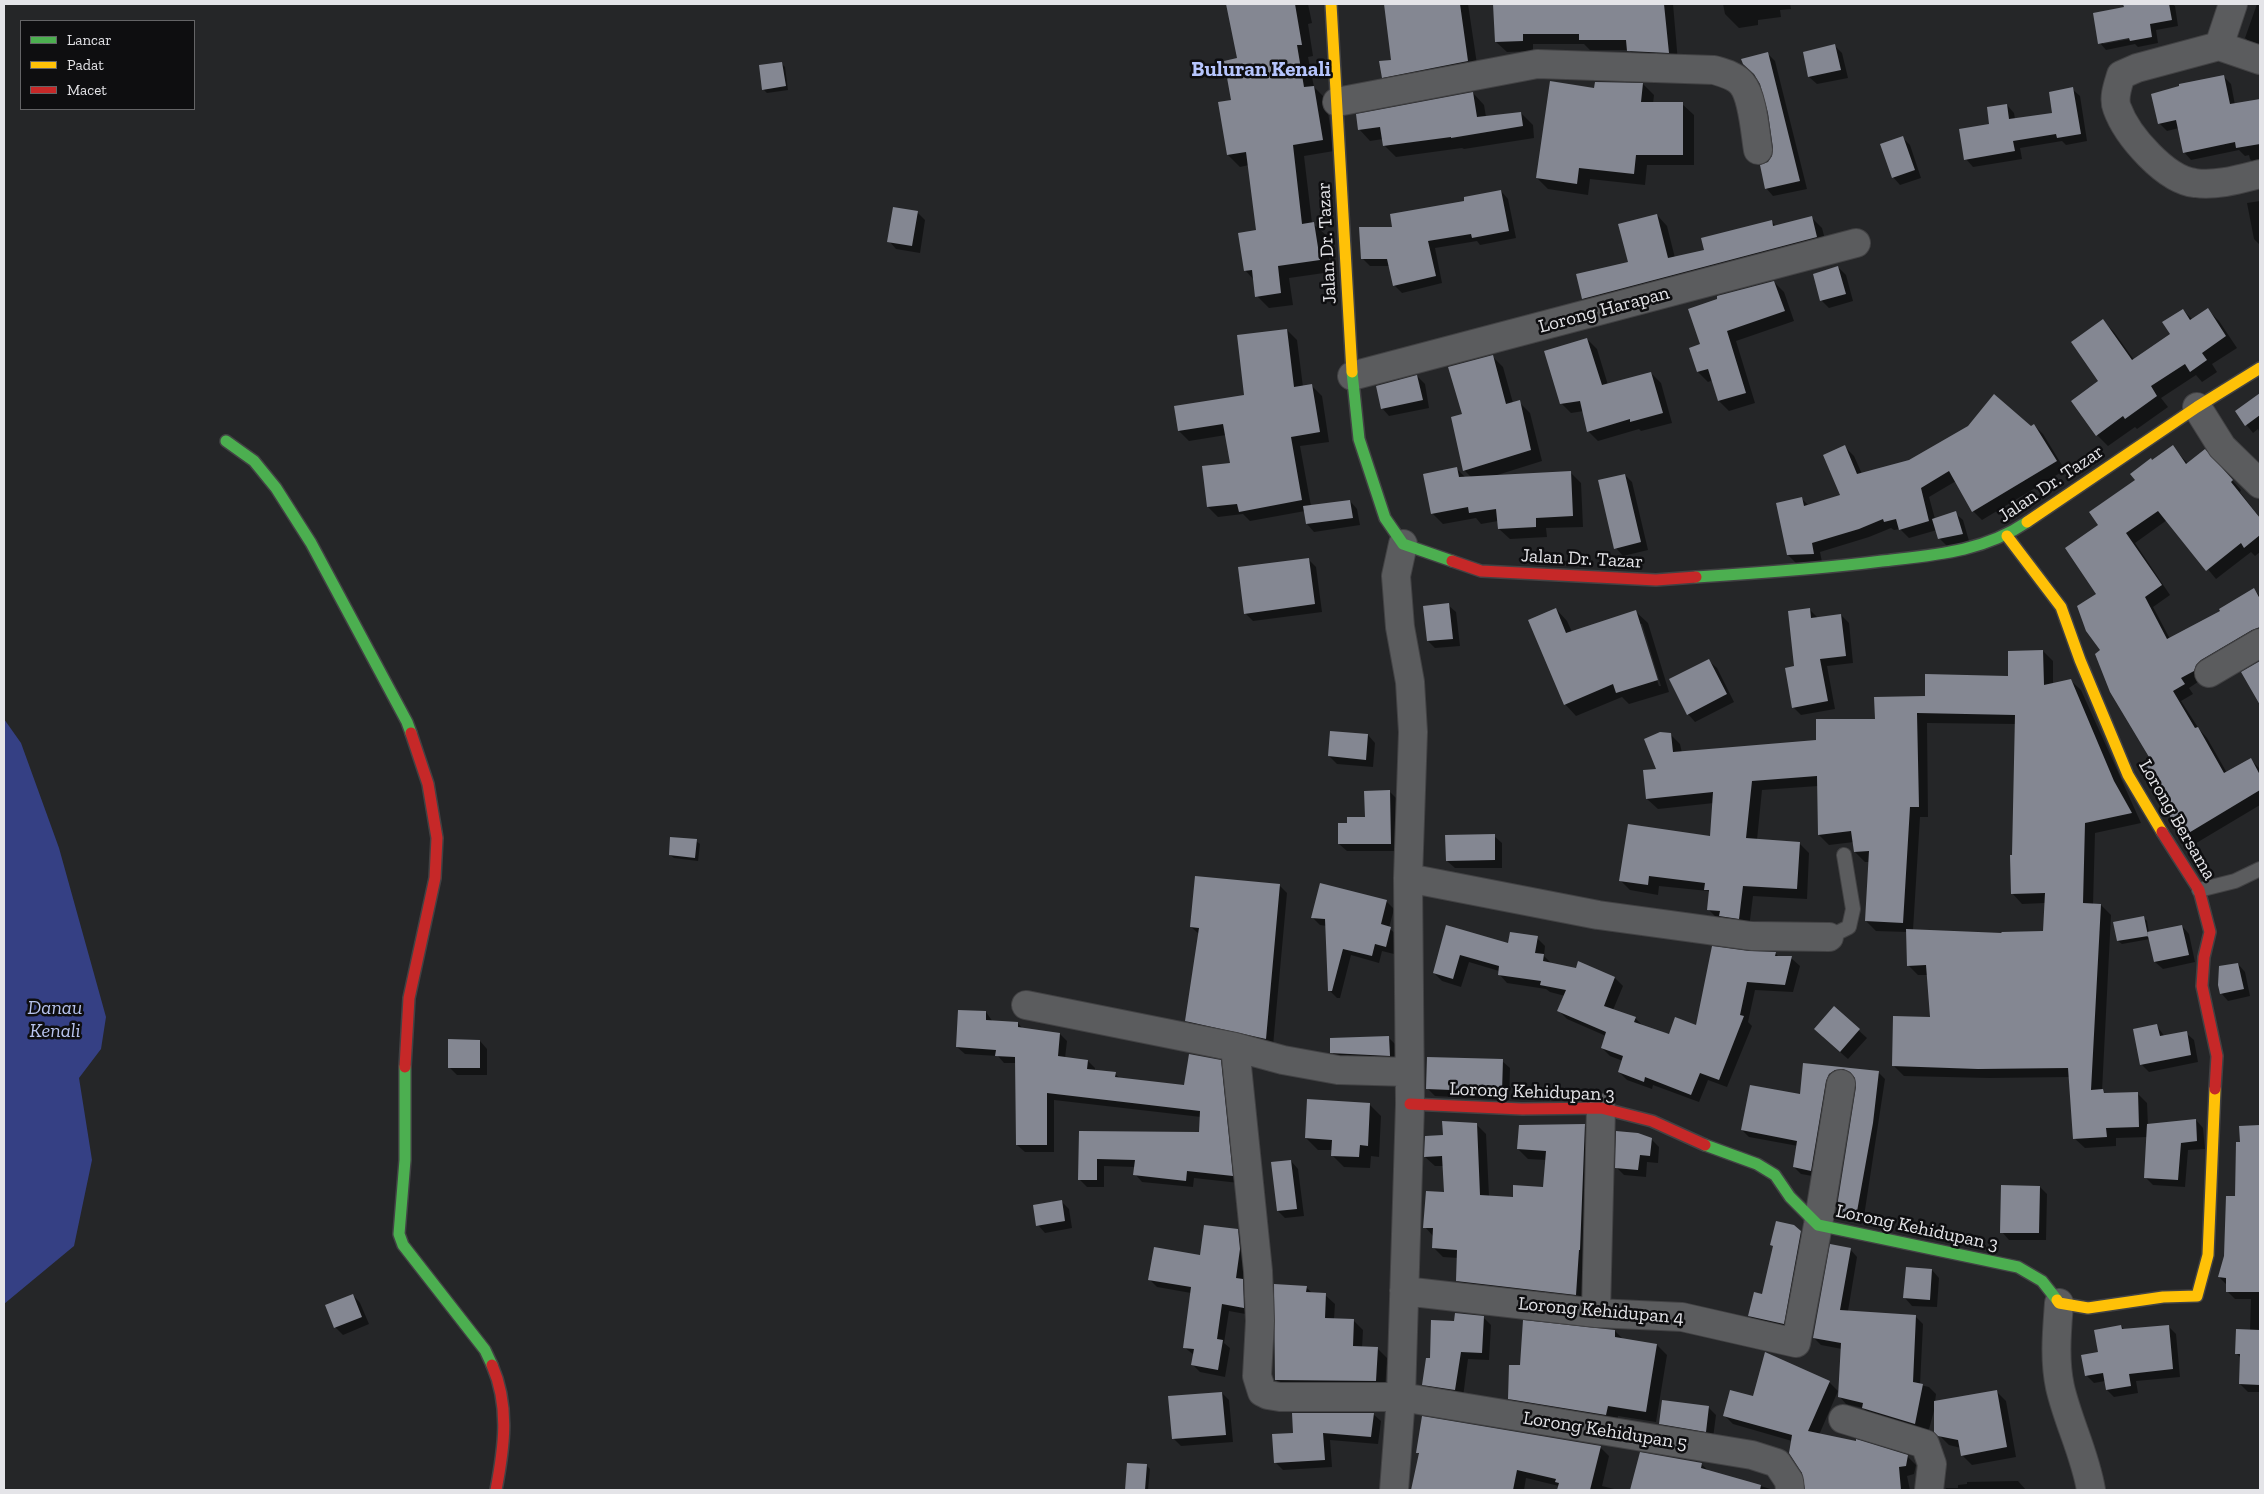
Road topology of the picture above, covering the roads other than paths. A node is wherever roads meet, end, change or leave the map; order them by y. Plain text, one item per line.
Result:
1 (1331, 4) edge
2 (2233, 4) edge
3 (2219, 46) junction
4 (2260, 60) edge
5 (1337, 102) junction
6 (1758, 150) dead end
7 (2260, 174) edge
8 (1856, 243) dead end
9 (2260, 368) edge
10 (1352, 376) junction
11 (2197, 407) junction
12 (226, 442) dead end
13 (2260, 484) edge
14 (2007, 536) junction
15 (1403, 544) junction
16 (2260, 642) edge
17 (2209, 673) dead end
18 (1844, 855) dead end
19 (2260, 869) edge
20 (1408, 878) junction
21 (2199, 890) junction
22 (1829, 937) joint
23 (1026, 1005) dead end
24 (1235, 1047) junction
25 (1409, 1072) junction
26 (1841, 1084) dead end
27 (1410, 1104) junction
28 (1602, 1108) junction
29 (1818, 1225) junction
30 (1404, 1292) junction
31 (2059, 1303) junction
32 (1596, 1313) junction
33 (1401, 1397) junction
34 (1843, 1419) dead end
35 (496, 1490) edge
36 (1394, 1490) edge
37 (1790, 1490) edge
38 (1929, 1490) edge
39 (2090, 1490) edge

1 - 5 street, Jalan Dr. Tazar
2 - 3 street
3 - 4 street
3 - 7 street
5 - 6 street
5 - 10 street, Jalan Dr. Tazar
8 - 10 street, Lorong Harapan
9 - 11 street, Jalan Dr. Tazar
10 - 15 street, Jalan Dr. Tazar
11 - 13 street
11 - 14 street, Jalan Dr. Tazar
12 - 35 street
14 - 15 street, Jalan Dr. Tazar
14 - 21 street, Lorong Bersama
15 - 20 street
16 - 17 street
18 - 22 lane
19 - 21 lane
20 - 22 street
20 - 25 street
21 - 31 street, Lorong Bersama
23 - 24 street
24 - 25 street
24 - 33 street, Lorong Kehidupan 5
25 - 27 street
26 - 29 street
27 - 28 street, Lorong Kehidupan 3
27 - 30 street
28 - 29 street, Lorong Kehidupan 3
28 - 32 street
29 - 31 street, Lorong Kehidupan 3
29 - 32 street, Lorong Kehidupan 4
30 - 32 street, Lorong Kehidupan 4
30 - 33 street
31 - 39 street
33 - 36 street
33 - 37 street, Lorong Kehidupan 5
34 - 38 street

